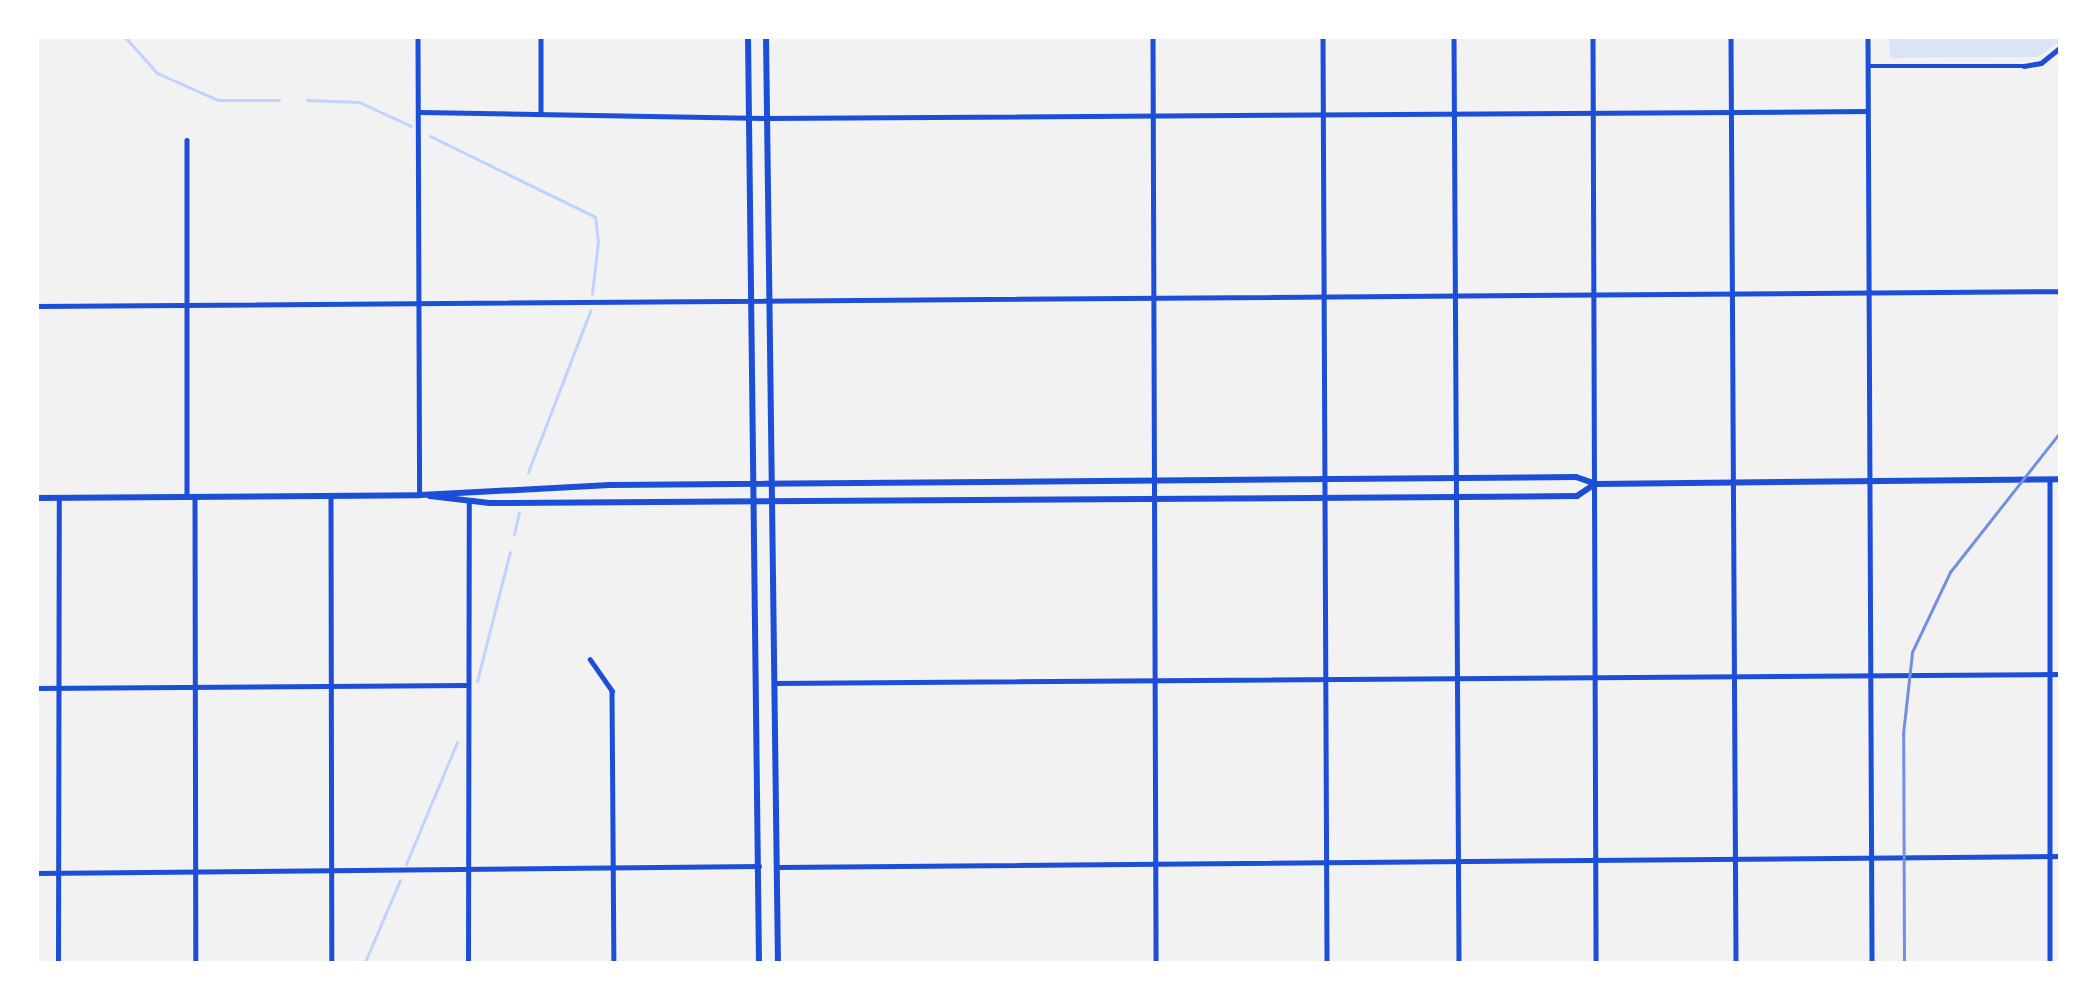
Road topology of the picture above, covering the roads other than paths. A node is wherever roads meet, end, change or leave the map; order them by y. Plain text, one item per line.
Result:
1 (418, 36) edge
2 (541, 36) edge
3 (748, 36) edge
4 (766, 36) edge
5 (1153, 36) edge
6 (1323, 36) edge
7 (1454, 36) edge
8 (1593, 36) edge
9 (1731, 36) edge
10 (1868, 36) edge
11 (2061, 47) edge
12 (1868, 66) junction
13 (1731, 111) junction
14 (1868, 111) junction
15 (421, 112) junction
16 (748, 113) junction
17 (1324, 113) junction
18 (1456, 113) junction
19 (1593, 113) junction
20 (542, 114) junction
21 (1154, 116) junction
22 (766, 118) junction
23 (187, 140) dead end
24 (2061, 291) edge
25 (1869, 294) junction
26 (1732, 295) junction
27 (1326, 296) junction
28 (1455, 296) junction
29 (1594, 296) junction
30 (1155, 298) junction
31 (750, 301) junction
32 (767, 301) junction
33 (419, 302) junction
34 (188, 304) junction
35 (36, 306) edge
36 (1459, 478) junction
37 (1328, 479) junction
38 (1155, 481) junction
39 (2050, 482) junction
40 (2061, 482) edge
41 (1870, 483) junction
42 (1596, 484) junction
43 (1734, 484) junction
44 (752, 485) junction
45 (769, 485) junction
46 (331, 495) junction
47 (421, 495) junction
48 (191, 496) junction
49 (59, 497) junction
50 (1328, 497) junction
51 (1459, 497) junction
52 (36, 498) edge
53 (1155, 498) junction
54 (469, 501) junction
55 (752, 501) junction
56 (769, 501) junction
57 (590, 659) dead end
58 (1734, 674) junction
59 (2050, 674) junction
60 (2061, 674) edge
61 (1870, 675) junction
62 (1459, 677) junction
63 (1595, 677) junction
64 (1156, 680) junction
65 (1329, 680) junction
66 (774, 683) junction
67 (332, 686) junction
68 (468, 686) junction
69 (59, 687) junction
70 (194, 687) junction
71 (36, 688) edge
72 (2049, 856) junction
73 (2061, 856) edge
74 (1872, 857) junction
75 (1736, 859) junction
76 (1459, 860) junction
77 (1597, 860) junction
78 (1157, 862) junction
79 (1328, 862) junction
80 (759, 866) junction
81 (614, 867) junction
82 (778, 867) junction
83 (468, 869) junction
84 (332, 871) junction
85 (196, 872) junction
86 (36, 873) edge
87 (59, 873) junction
88 (58, 964) edge
89 (196, 964) edge
90 (332, 964) edge
91 (468, 964) edge
92 (614, 964) edge
93 (759, 964) edge
94 (778, 964) edge
95 (1156, 964) edge
96 (1327, 964) edge
97 (1459, 964) edge
98 (1595, 964) edge
99 (1736, 964) edge
100 (1872, 964) edge
101 (2050, 964) edge

1 - 15 street
2 - 20 street
3 - 16 main road
4 - 22 main road
5 - 21 street
6 - 17 street
7 - 18 street
8 - 19 street
9 - 13 street
10 - 12 street
11 - 12 street
12 - 14 street
13 - 14 street
13 - 19 street
13 - 26 street
14 - 25 street
15 - 20 street
15 - 33 street
16 - 20 street
16 - 22 street
16 - 31 main road
17 - 18 street
17 - 21 street
17 - 27 street
18 - 19 street
18 - 28 street
19 - 29 street
21 - 22 street
21 - 30 street
22 - 32 main road
23 - 34 street
24 - 25 street
25 - 26 street
25 - 41 street
26 - 29 street
26 - 43 street
27 - 28 street
27 - 30 street
27 - 37 street
28 - 29 street
28 - 36 street
29 - 42 street
30 - 32 street
30 - 38 street
31 - 32 street
31 - 33 street
31 - 44 main road
32 - 45 main road
33 - 34 street
33 - 47 street
34 - 35 street
34 - 48 street
36 - 37 main road
36 - 42 main road
36 - 51 street
37 - 38 main road
37 - 50 street
38 - 45 main road
38 - 53 street
39 - 40 main road
39 - 41 main road
39 - 59 street
41 - 43 main road
41 - 61 street
42 - 43 main road
42 - 51 main road
42 - 63 street
43 - 58 street
44 - 45 main road
44 - 47 main road
44 - 55 main road
45 - 56 main road
46 - 47 main road
46 - 48 main road
46 - 67 street
47 - 54 main road
48 - 49 main road
48 - 70 street
49 - 52 main road
49 - 69 street
50 - 51 main road
50 - 53 main road
50 - 65 street
51 - 62 street
53 - 56 main road
53 - 64 street
54 - 55 main road
54 - 68 street
55 - 56 main road
55 - 80 main road
56 - 66 main road
57 - 81 street
58 - 61 street
58 - 63 street
58 - 75 street
59 - 60 street
59 - 61 street
59 - 72 street
61 - 74 street
62 - 63 street
62 - 65 street
62 - 76 street
63 - 77 street
64 - 65 street
64 - 66 street
64 - 78 street
65 - 79 street
66 - 82 main road
67 - 68 street
67 - 70 street
67 - 84 street
68 - 83 street
69 - 70 street
69 - 71 street
69 - 87 street
70 - 85 street
72 - 73 street
72 - 74 street
72 - 101 street
74 - 75 street
74 - 100 street
75 - 77 street
75 - 99 street
76 - 77 street
76 - 79 street
76 - 97 street
77 - 98 street
78 - 79 street
78 - 82 street
78 - 95 street
79 - 96 street
80 - 81 street
80 - 93 main road
81 - 83 street
81 - 92 street
82 - 94 main road
83 - 84 street
83 - 91 street
84 - 85 street
84 - 90 street
85 - 87 street
85 - 89 street
86 - 87 street
87 - 88 street

